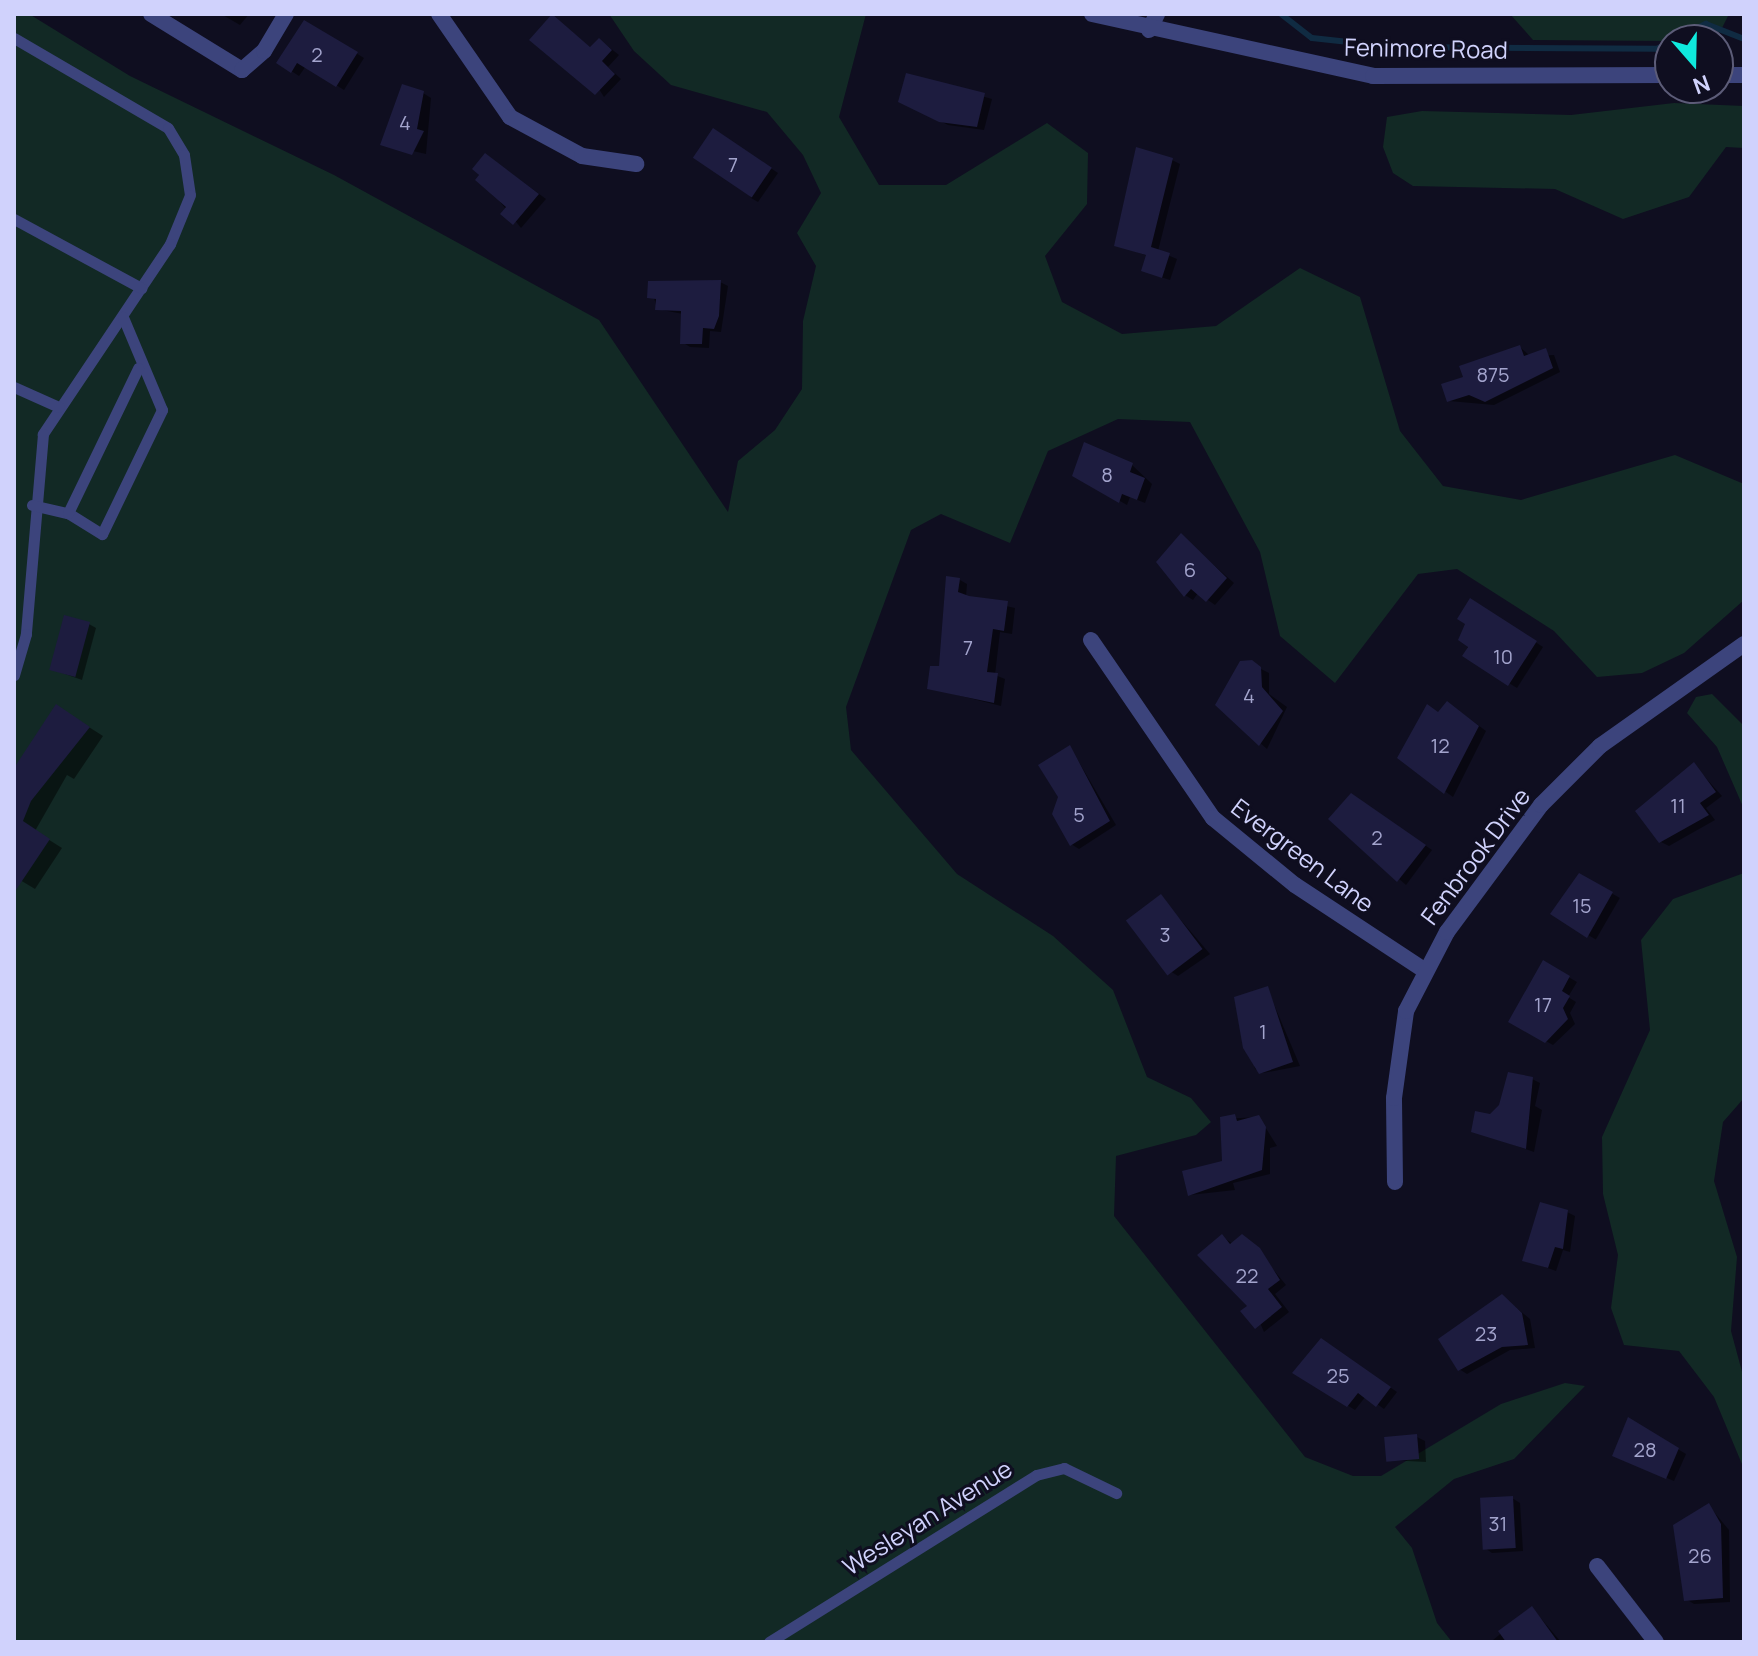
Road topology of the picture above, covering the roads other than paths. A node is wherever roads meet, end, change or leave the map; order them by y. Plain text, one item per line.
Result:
1 (151, 14) edge
2 (286, 14) edge
3 (439, 14) edge
4 (1092, 14) edge
5 (1157, 14) edge
6 (1149, 30) junction
7 (14, 38) edge
8 (1654, 75) edge
9 (636, 164) dead end
10 (14, 219) edge
11 (141, 288) junction
12 (123, 317) junction
13 (138, 368) junction
14 (14, 387) edge
15 (59, 407) junction
16 (32, 505) junction
17 (68, 513) junction
18 (1091, 640) dead end
19 (1744, 644) edge
20 (14, 675) edge
21 (1424, 970) junction
22 (1395, 1182) dead end
23 (1116, 1493) dead end
24 (1597, 1566) dead end
25 (769, 1642) edge
26 (1656, 1642) edge

1 - 2 street
3 - 9 street
4 - 6 street, Fenimore Road
5 - 6 street
6 - 8 street, Fenimore Road
7 - 11 lane
10 - 11 lane
11 - 12 lane
12 - 13 lane
12 - 15 lane
13 - 17 lane
13 - 17 lane
14 - 15 lane
15 - 16 lane
16 - 17 lane
16 - 20 lane
18 - 21 street, Evergreen Lane
19 - 21 street, Fenbrook Drive
21 - 22 street, Fenbrook Drive
23 - 25 lane, Wesleyan Avenue
24 - 26 street

